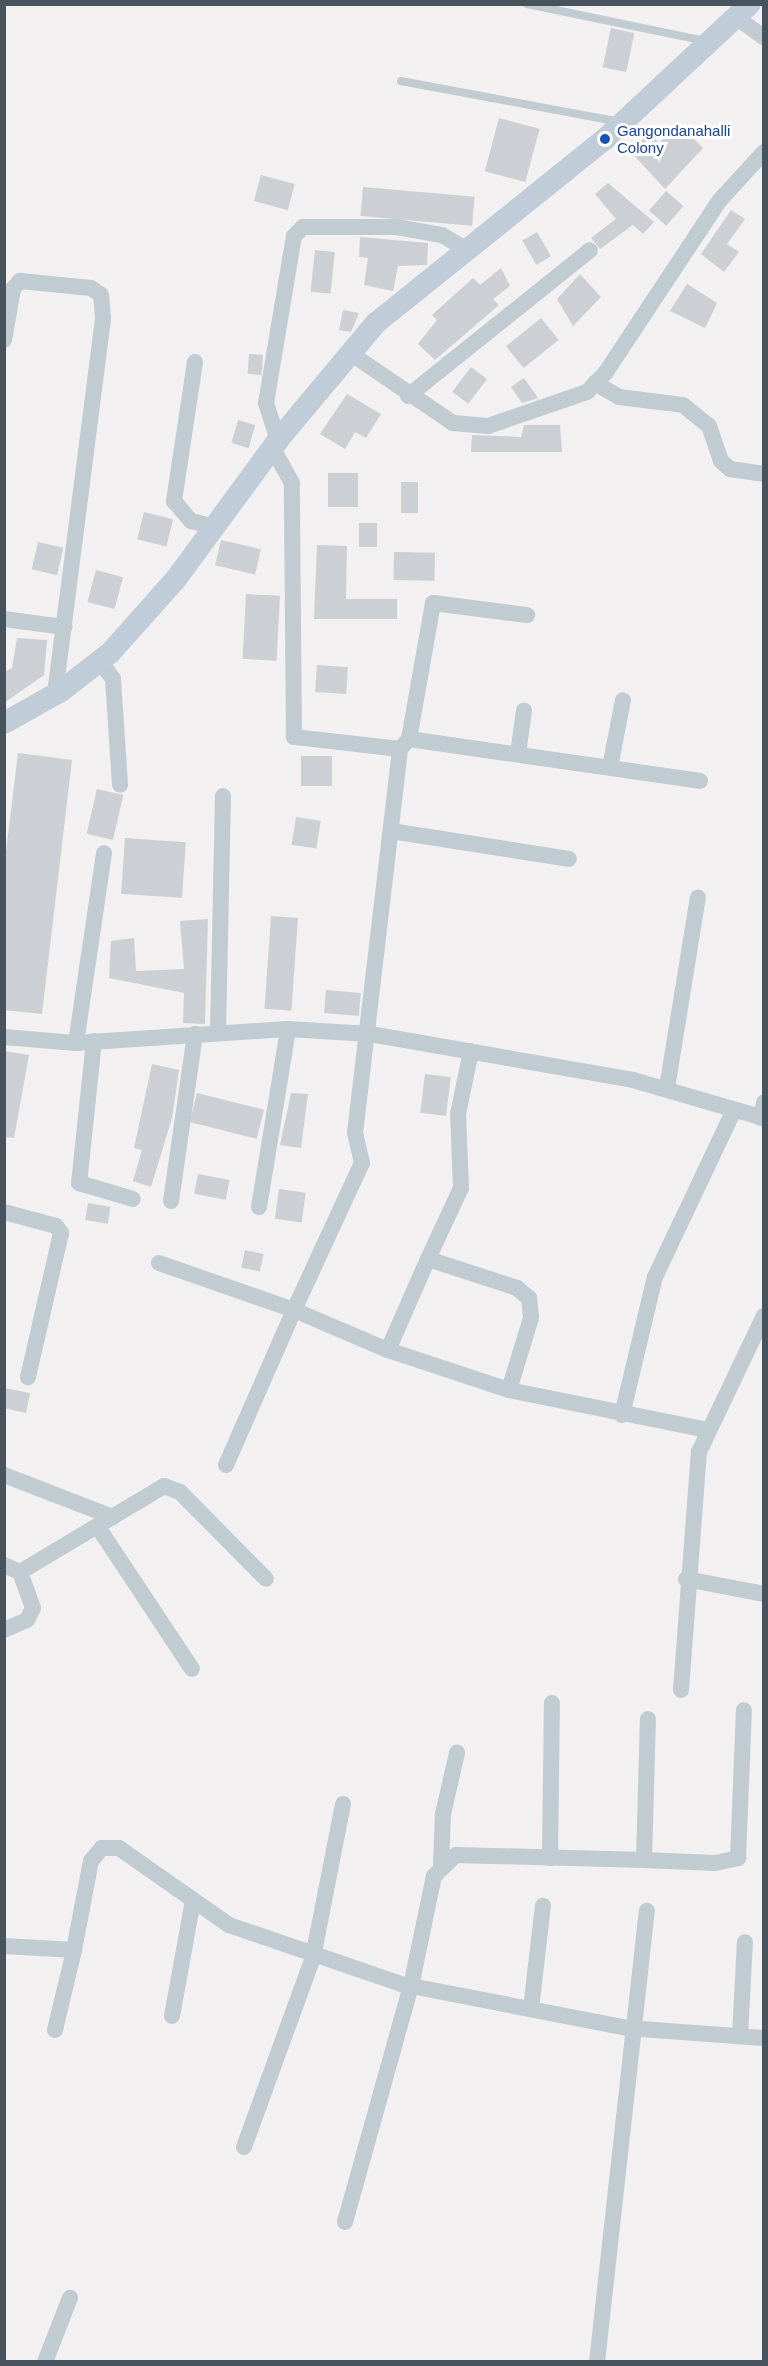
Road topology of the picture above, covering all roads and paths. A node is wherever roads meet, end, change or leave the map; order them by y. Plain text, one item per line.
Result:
1 (527, 4) edge
2 (743, 11) edge
3 (764, 37) edge
4 (709, 42) junction
5 (401, 81) dead end
6 (623, 123) junction
7 (764, 152) edge
8 (467, 250) junction
9 (590, 250) dead end
10 (4, 340) edge
11 (350, 353) junction
12 (195, 362) dead end
13 (595, 383) junction
14 (408, 396) junction
15 (276, 444) junction
16 (764, 474) edge
17 (215, 526) junction
18 (527, 615) dead end
19 (4, 619) edge
20 (64, 627) junction
21 (100, 661) junction
22 (55, 694) junction
23 (623, 700) dead end
24 (524, 710) dead end
25 (4, 723) edge
26 (404, 744) junction
27 (518, 754) junction
28 (610, 767) junction
29 (700, 781) dead end
30 (120, 785) dead end
31 (223, 796) dead end
32 (391, 831) junction
33 (104, 853) dead end
34 (569, 859) dead end
35 (698, 897) dead end
36 (288, 1029) junction
37 (218, 1033) junction
38 (195, 1034) junction
39 (370, 1034) junction
40 (4, 1037) edge
41 (94, 1041) junction
42 (76, 1043) junction
43 (471, 1052) junction
44 (668, 1088) junction
45 (734, 1110) junction
46 (763, 1113) edge
47 (132, 1199) dead end
48 (171, 1201) dead end
49 (259, 1207) dead end
50 (4, 1212) edge
51 (428, 1259) junction
52 (159, 1263) dead end
53 (294, 1310) junction
54 (764, 1317) edge
55 (388, 1350) junction
56 (28, 1377) dead end
57 (508, 1390) junction
58 (622, 1415) junction
59 (708, 1430) junction
60 (226, 1465) dead end
61 (4, 1475) edge
62 (113, 1517) junction
63 (98, 1527) junction
64 (12, 1569) edge
65 (266, 1579) dead end
66 (686, 1579) junction
67 (764, 1594) edge
68 (4, 1630) edge
69 (192, 1669) dead end
70 (681, 1690) dead end
71 (552, 1703) dead end
72 (744, 1710) dead end
73 (648, 1719) dead end
74 (457, 1753) dead end
75 (343, 1804) dead end
76 (550, 1858) junction
77 (644, 1860) junction
78 (441, 1865) junction
79 (193, 1900) junction
80 (543, 1906) dead end
81 (647, 1911) dead end
82 (745, 1942) dead end
83 (4, 1946) edge
84 (74, 1950) junction
85 (313, 1957) junction
86 (411, 1986) junction
87 (531, 2009) junction
88 (172, 2016) dead end
89 (636, 2029) junction
90 (55, 2030) dead end
91 (740, 2036) junction
92 (764, 2038) edge
93 (244, 2147) dead end
94 (345, 2222) dead end
95 (70, 2298) dead end
96 (45, 2361) edge
97 (597, 2361) edge

1 - 4 lane
2 - 3 street
2 - 4 street
4 - 6 street
5 - 6 lane
6 - 8 street
7 - 13 street
8 - 11 street
8 - 15 street
9 - 14 street
10 - 20 street
11 - 14 street
11 - 15 street
12 - 17 street
13 - 14 street
13 - 16 street
15 - 17 street
15 - 26 street
17 - 21 street
18 - 26 street
19 - 20 street
20 - 22 street
21 - 22 street
21 - 30 street
22 - 25 street
23 - 28 street
24 - 27 street
26 - 27 street
26 - 32 street
27 - 28 street
28 - 29 street
31 - 37 street
32 - 34 street
32 - 39 street
33 - 42 street
35 - 44 street
36 - 37 street
36 - 39 street
36 - 49 street
37 - 38 street
38 - 41 street
38 - 48 street
39 - 43 street
39 - 53 street
40 - 42 street
41 - 42 street
41 - 47 street
43 - 44 street
43 - 51 street
44 - 45 street
45 - 46 street
45 - 58 street
50 - 56 street
51 - 55 street
51 - 57 street
52 - 53 street
53 - 55 street
53 - 60 street
54 - 59 street
55 - 57 street
57 - 58 street
58 - 59 street
59 - 66 street
61 - 62 street
62 - 63 street
62 - 65 street
63 - 64 street
63 - 69 street
64 - 68 street
66 - 67 street
66 - 70 street
71 - 76 street
72 - 77 street
73 - 77 street
74 - 78 street
75 - 85 street
76 - 77 street
76 - 78 street
78 - 86 street
79 - 84 street
79 - 85 street
79 - 88 street
80 - 87 street
81 - 89 street
82 - 91 street
83 - 84 street
84 - 90 street
85 - 86 street
85 - 93 street
86 - 87 street
86 - 94 street
87 - 89 street
89 - 91 street
89 - 97 street
91 - 92 street
95 - 96 street

